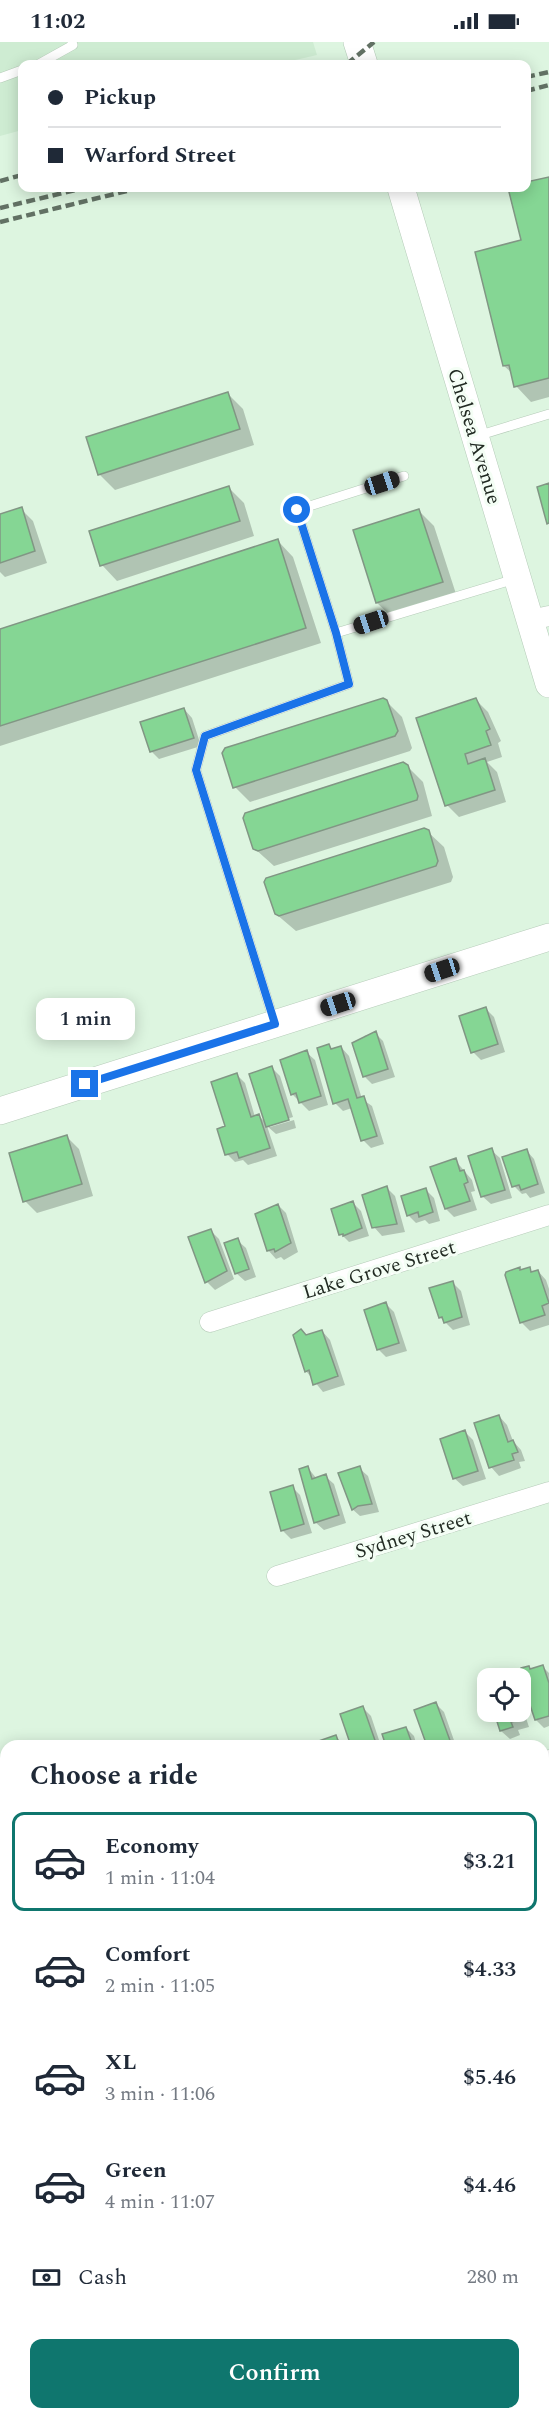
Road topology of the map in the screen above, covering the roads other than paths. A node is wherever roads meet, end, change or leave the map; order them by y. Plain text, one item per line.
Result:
1 (72, 42) edge
2 (357, 42) edge
3 (46, 60) edge
4 (363, 60) edge
5 (18, 71) edge
6 (0, 78) edge
7 (402, 192) edge
8 (549, 414) edge
9 (475, 437) junction
10 (404, 476) dead end
11 (518, 578) junction
12 (540, 618) edge
13 (336, 633) junction
14 (549, 684) edge
15 (549, 936) edge
16 (275, 1024) junction
17 (0, 1111) edge
18 (549, 1215) edge
19 (210, 1322) dead end
20 (549, 1492) edge
21 (277, 1575) dead end

1 - 3 lane
2 - 4 main road
5 - 6 lane
7 - 9 main road, Chelsea Avenue
8 - 9 lane
9 - 11 main road, Chelsea Avenue
10 - 13 lane
11 - 12 main road, Chelsea Avenue
11 - 13 lane
12 - 14 main road, Chelsea Avenue
13 - 16 lane
15 - 16 main road
16 - 17 main road
18 - 19 street, Lake Grove Street
20 - 21 street, Sydney Street

